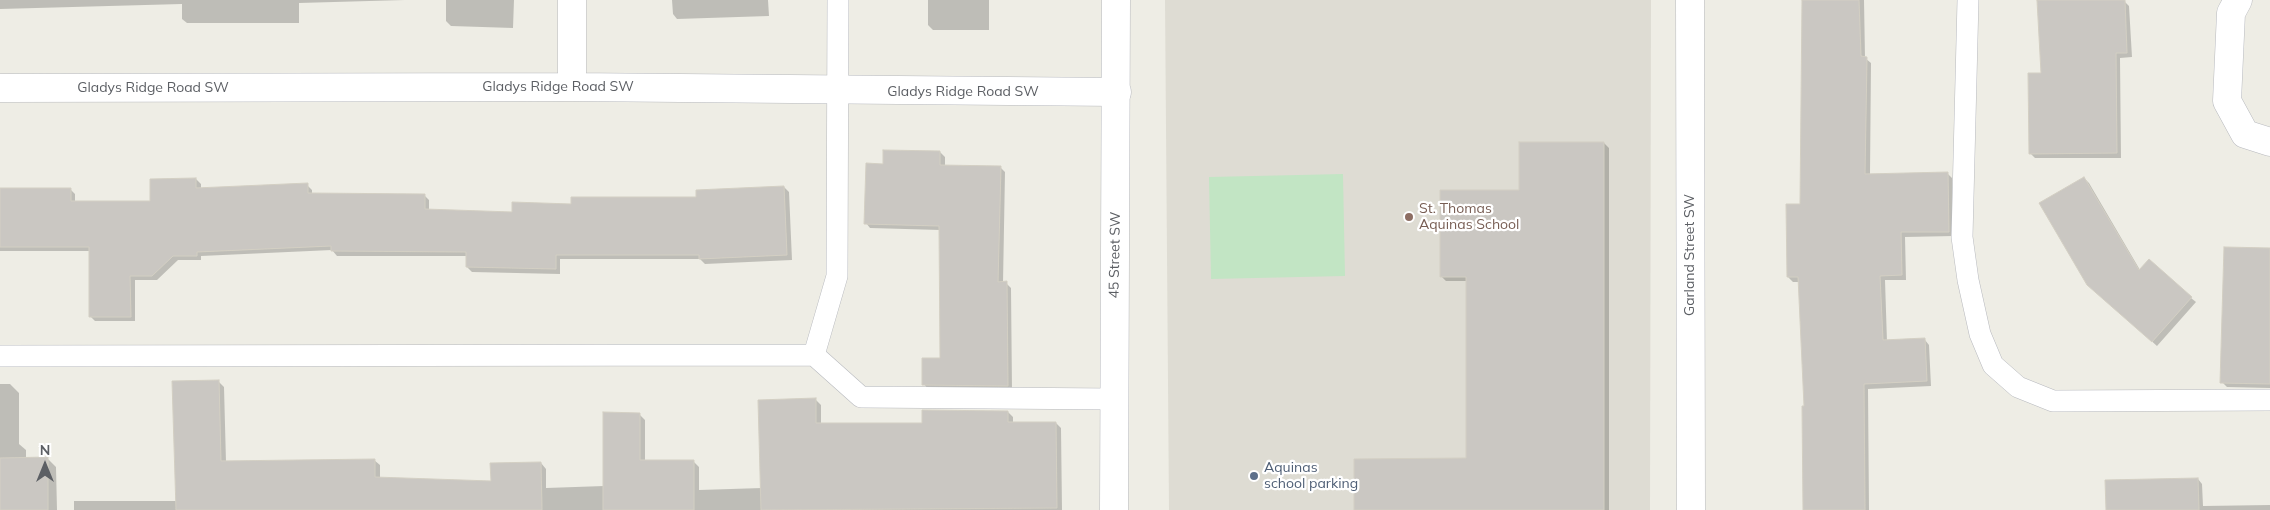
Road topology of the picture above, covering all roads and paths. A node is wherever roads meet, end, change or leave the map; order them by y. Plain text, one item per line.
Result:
1 (572, 0) edge
2 (838, 0) edge
3 (1116, 0) edge
4 (1690, 0) edge
5 (1968, 0) edge
6 (2238, 0) edge
7 (572, 87) junction
8 (0, 88) edge
9 (838, 91) junction
10 (1116, 92) junction
11 (2270, 142) edge
12 (814, 354) junction
13 (0, 356) edge
14 (1114, 399) junction
15 (2270, 400) edge
16 (1114, 510) edge
17 (1691, 510) edge

1 - 7 street
2 - 9 lane
3 - 10 street, 45 Street SW
4 - 17 street, Garland Street SW
5 - 15 lane
6 - 11 street
7 - 8 street, Gladys Ridge Road SW
7 - 9 street, Gladys Ridge Road SW
9 - 10 street, Gladys Ridge Road SW
9 - 12 lane
10 - 14 street, 45 Street SW
12 - 13 lane
12 - 14 lane
14 - 16 street, 45 Street SW

